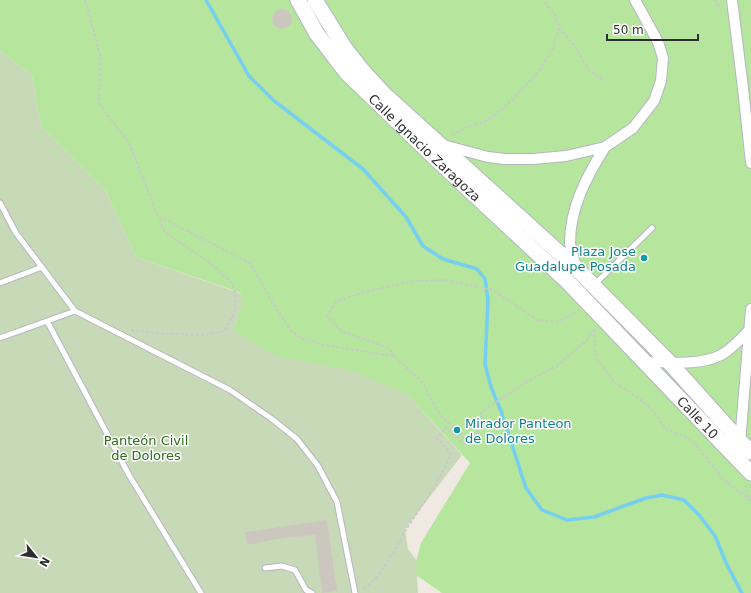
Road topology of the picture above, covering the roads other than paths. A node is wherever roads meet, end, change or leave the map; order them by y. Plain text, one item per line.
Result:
1 (298, 0) edge
2 (315, 0) edge
3 (635, 0) edge
4 (732, 0) edge
5 (438, 144) junction
6 (605, 147) junction
7 (751, 163) edge
8 (0, 203) edge
9 (652, 228) dead end
10 (42, 267) junction
11 (576, 268) junction
12 (568, 282) junction
13 (0, 283) edge
14 (593, 285) junction
15 (751, 309) edge
16 (75, 311) junction
17 (47, 321) junction
18 (749, 330) junction
19 (0, 338) edge
20 (646, 362) junction
21 (669, 362) junction
22 (740, 441) junction
23 (751, 452) edge
24 (738, 460) junction
25 (751, 473) edge
26 (265, 568) dead end
27 (200, 593) edge
28 (312, 593) edge
29 (354, 593) edge

1 - 12 street, Calle Ignacio Zaragoza
2 - 5 street, Calle Ignacio Zaragoza
3 - 6 street, Calle Ignacio Zaragoza
4 - 7 street
5 - 6 street, Calle Ignacio Zaragoza
5 - 11 street, Calle Ignacio Zaragoza
6 - 11 street, Calle Ignacio Zaragoza
8 - 10 lane
9 - 14 lane
10 - 13 lane
10 - 16 lane
11 - 12 street
11 - 14 street, Calle Ignacio Zaragoza
12 - 20 street, Calle Ignacio Zaragoza
14 - 21 street, Calle Ignacio Zaragoza
15 - 18 street
16 - 17 lane
16 - 29 lane
17 - 19 lane
17 - 27 lane
18 - 21 street
18 - 22 street
20 - 21 street
20 - 24 street, Calle 10
21 - 22 street, Calle 10
22 - 23 street, Calle 10
22 - 24 street
24 - 25 street, Calle 10
26 - 28 lane

